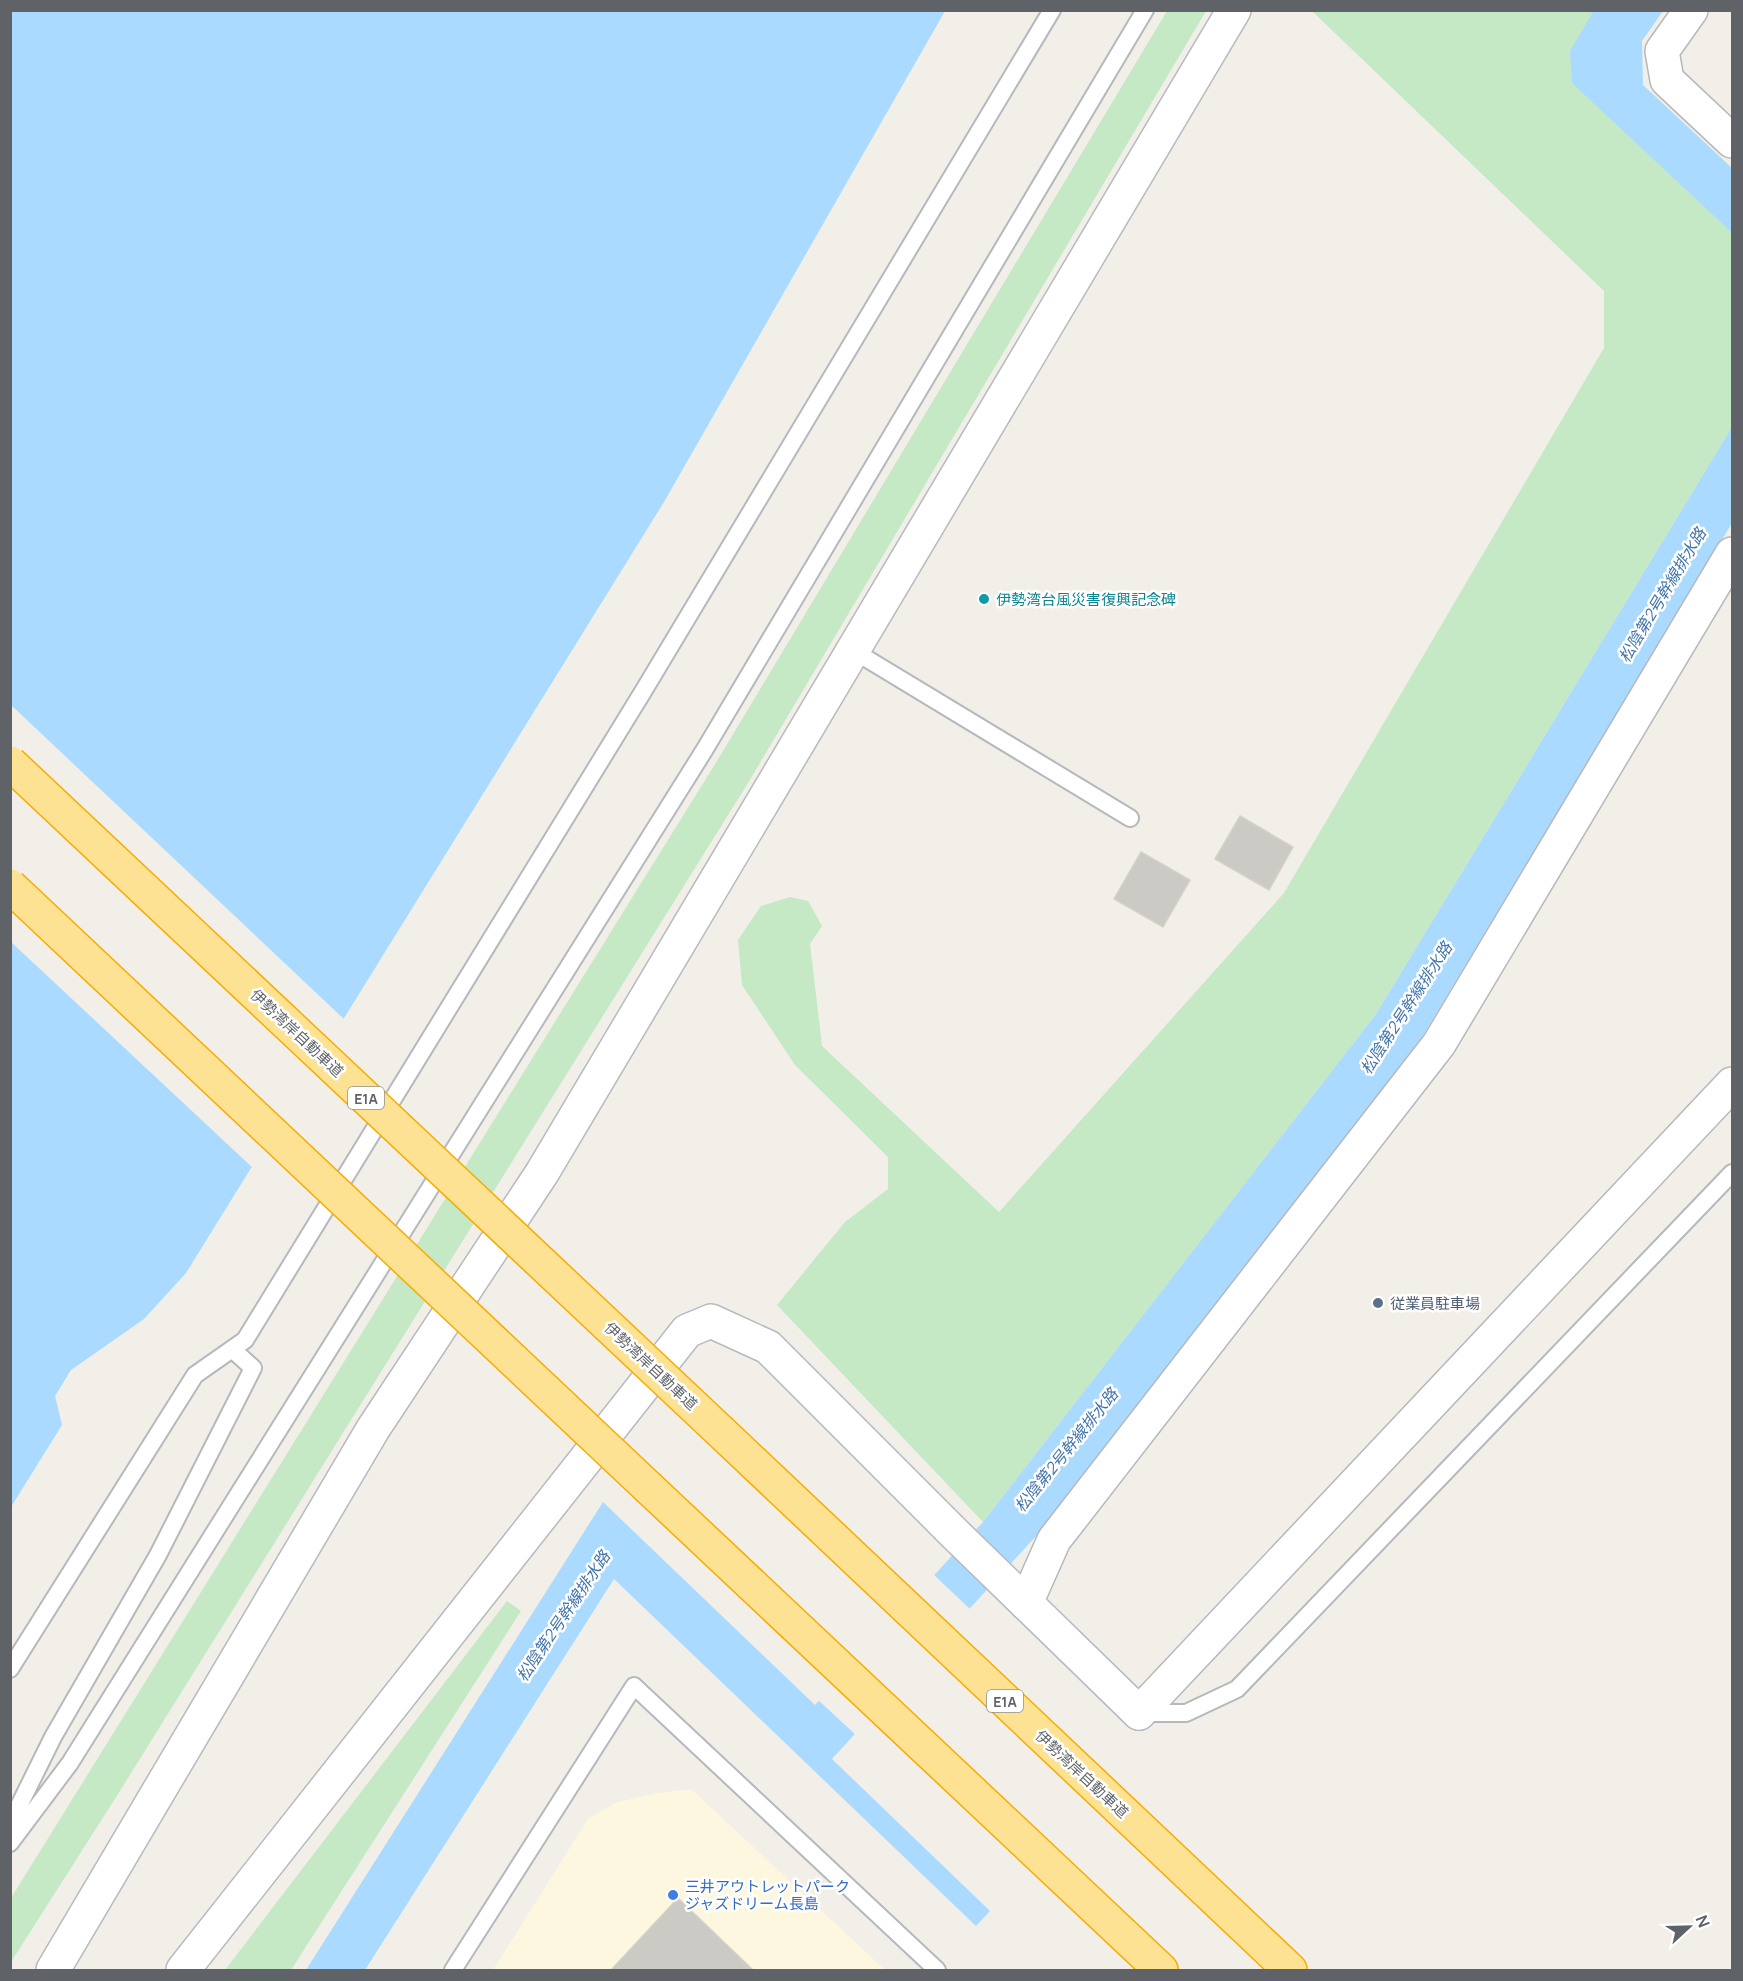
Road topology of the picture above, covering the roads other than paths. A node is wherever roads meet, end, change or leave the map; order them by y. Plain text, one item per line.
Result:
1 (1052, 10) edge
2 (1145, 10) edge
3 (1234, 10) edge
4 (1691, 10) edge
5 (1732, 141) edge
6 (1732, 554) edge
7 (854, 651) junction
8 (10, 763) edge
9 (1130, 818) dead end
10 (10, 886) edge
11 (1732, 1084) edge
12 (1732, 1173) edge
13 (232, 1349) junction
14 (1017, 1594) junction
15 (10, 1669) edge
16 (1139, 1713) junction
17 (10, 1824) edge
18 (10, 1843) edge
19 (66, 1965) edge
20 (183, 1971) edge
21 (453, 1971) edge
22 (937, 1971) edge
23 (1161, 1971) edge
24 (1290, 1971) edge

1 - 13 lane
2 - 18 lane
3 - 7 street
4 - 5 street
6 - 14 street
7 - 9 lane
7 - 19 street
8 - 24 highway, 伊勢湾岸自動車道 / E1A, bridge
10 - 23 highway, bridge
11 - 16 street
12 - 16 lane
13 - 15 lane
13 - 17 lane
14 - 16 street
14 - 20 street
21 - 22 lane

